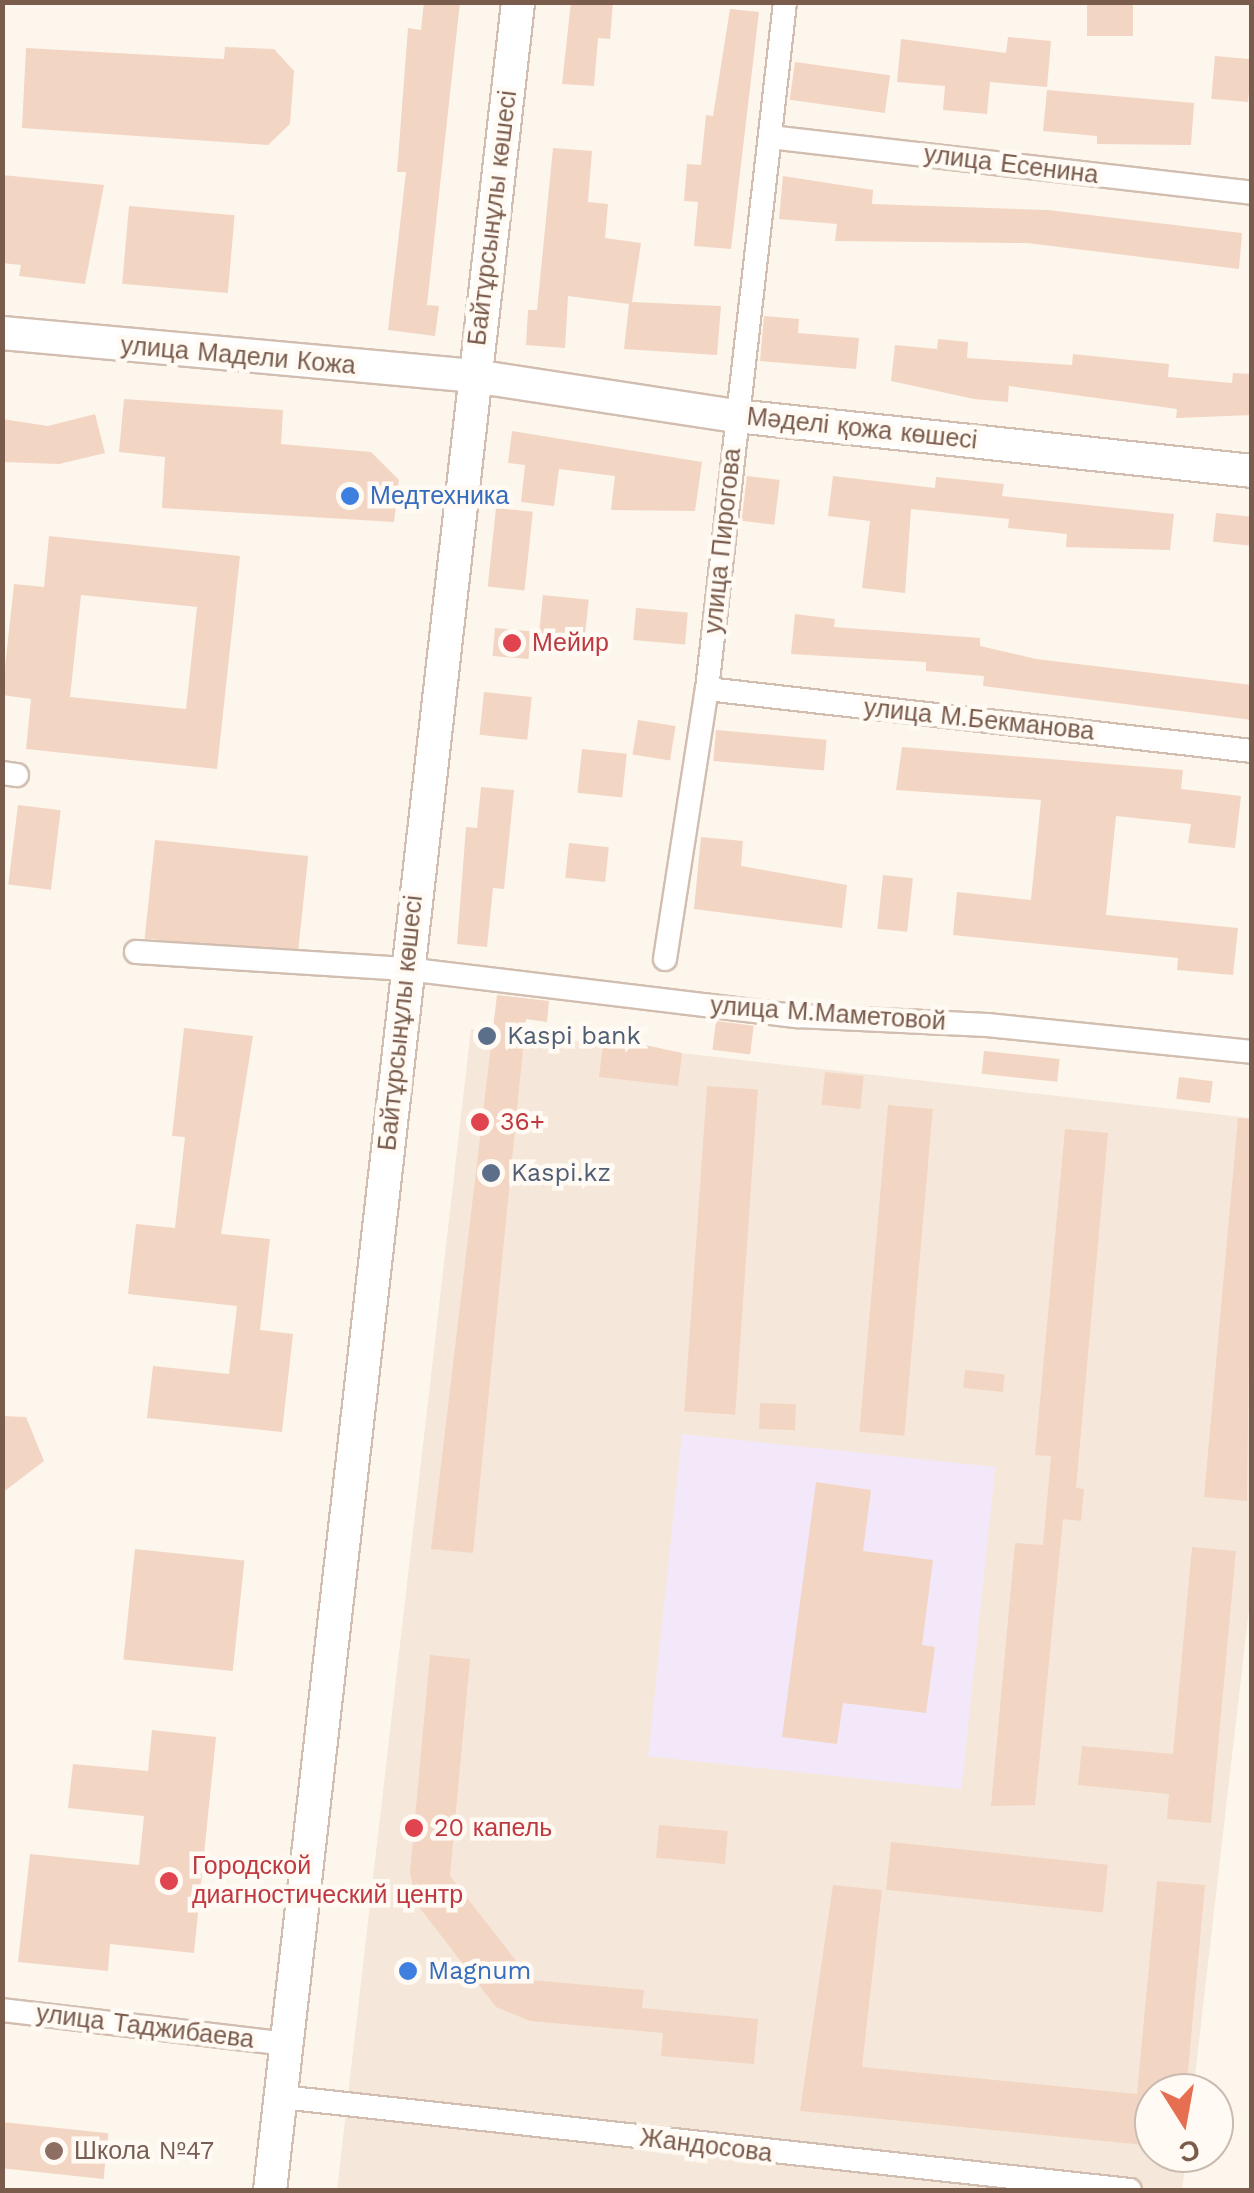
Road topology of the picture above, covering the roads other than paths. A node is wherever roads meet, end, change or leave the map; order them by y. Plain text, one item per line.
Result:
1 (518, 2) edge
2 (785, 2) edge
3 (770, 136) junction
4 (1252, 193) edge
5 (2, 333) edge
6 (474, 376) junction
7 (736, 416) junction
8 (1252, 471) edge
9 (707, 690) junction
10 (1252, 751) edge
11 (136, 952) dead end
12 (665, 959) dead end
13 (406, 969) junction
14 (1252, 1052) edge
15 (2, 2010) edge
16 (286, 2044) junction
17 (282, 2097) junction
18 (270, 2190) edge
19 (1130, 2190) edge

1 - 6 main road, Байтұрсынұлы көшесі
2 - 3 street, улица Пирогова
3 - 4 street, улица Есенина
3 - 7 street, улица Пирогова
5 - 6 main road, улица Мадели Кожа
6 - 7 main road, Мәделі қожа көшесі
6 - 13 main road, Байтұрсынұлы көшесі
7 - 8 main road, Мәделі қожа көшесі
7 - 9 street, улица Пирогова
9 - 10 street, улица М.Бекманова
9 - 12 street, улица Пирогова
11 - 13 street, улица М.Маметовой
13 - 14 street, улица М.Маметовой
13 - 16 main road, Байтұрсынұлы көшесі
15 - 16 street, улица Таджибаева
16 - 17 main road, Байтұрсынұлы көшесі
17 - 18 main road
17 - 19 street, Жандосова

